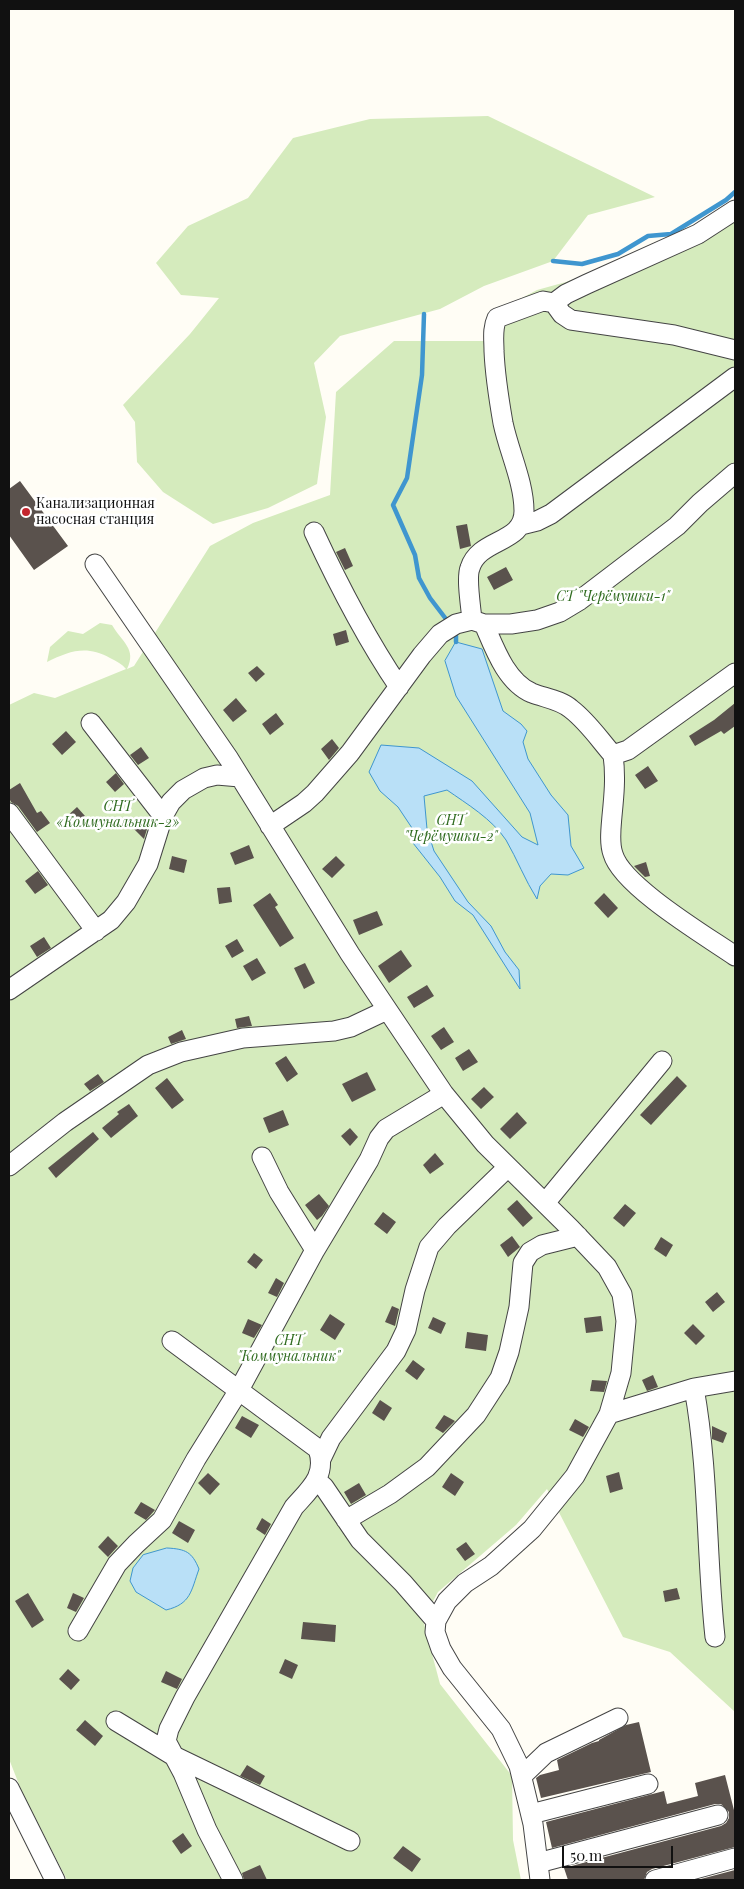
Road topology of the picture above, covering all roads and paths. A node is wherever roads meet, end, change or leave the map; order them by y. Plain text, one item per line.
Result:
1 (735, 210) edge
2 (554, 303) junction
3 (735, 350) edge
4 (735, 377) edge
5 (735, 473) edge
6 (521, 525) junction
7 (314, 532) dead end
8 (95, 564) dead end
9 (478, 622) junction
10 (735, 673) edge
11 (399, 687) junction
12 (90, 723) dead end
13 (613, 755) junction
14 (240, 778) junction
15 (9, 813) edge
16 (163, 816) junction
17 (270, 826) junction
18 (96, 930) junction
19 (735, 956) edge
20 (9, 990) edge
21 (387, 1010) junction
22 (662, 1060) dead end
23 (444, 1094) junction
24 (262, 1157) dead end
25 (9, 1166) edge
26 (508, 1167) junction
27 (545, 1203) junction
28 (578, 1236) junction
29 (315, 1250) junction
30 (172, 1341) dead end
31 (735, 1381) edge
32 (694, 1388) junction
33 (238, 1390) junction
34 (609, 1414) junction
35 (322, 1459) junction
36 (317, 1481) junction
37 (346, 1520) junction
38 (436, 1620) junction
39 (78, 1631) dead end
40 (715, 1637) dead end
41 (618, 1718) dead end
42 (116, 1721) dead end
43 (172, 1755) junction
44 (522, 1776) junction
45 (648, 1784) dead end
46 (9, 1788) edge
47 (530, 1814) junction
48 (718, 1815) dead end
49 (350, 1841) dead end
50 (735, 1858) edge
51 (539, 1872) edge
52 (55, 1880) edge
53 (233, 1880) edge
54 (655, 1880) edge

1 - 2 street
2 - 3 street
2 - 6 street
4 - 6 street
5 - 9 street
6 - 9 street
7 - 11 street
8 - 14 street
9 - 11 street
9 - 13 street
10 - 13 street
11 - 17 street
12 - 16 street
13 - 19 street
14 - 16 street
14 - 17 street
15 - 18 street
16 - 18 street
17 - 21 street
18 - 20 street
21 - 23 street
21 - 25 street
22 - 27 street
23 - 26 street
23 - 29 street
24 - 29 street
26 - 27 street
26 - 35 street
27 - 28 street
28 - 34 street
28 - 37 street
29 - 33 street
30 - 33 street
31 - 32 street
32 - 34 street
32 - 40 street
33 - 35 street
33 - 39 street
34 - 38 street
35 - 36 street
36 - 37 street
36 - 43 street
37 - 38 street
38 - 44 street
41 - 44 street
42 - 43 street
43 - 49 street
43 - 53 street
44 - 47 street
45 - 47 street
46 - 52 street
47 - 51 street
48 - 51 street
50 - 54 street

